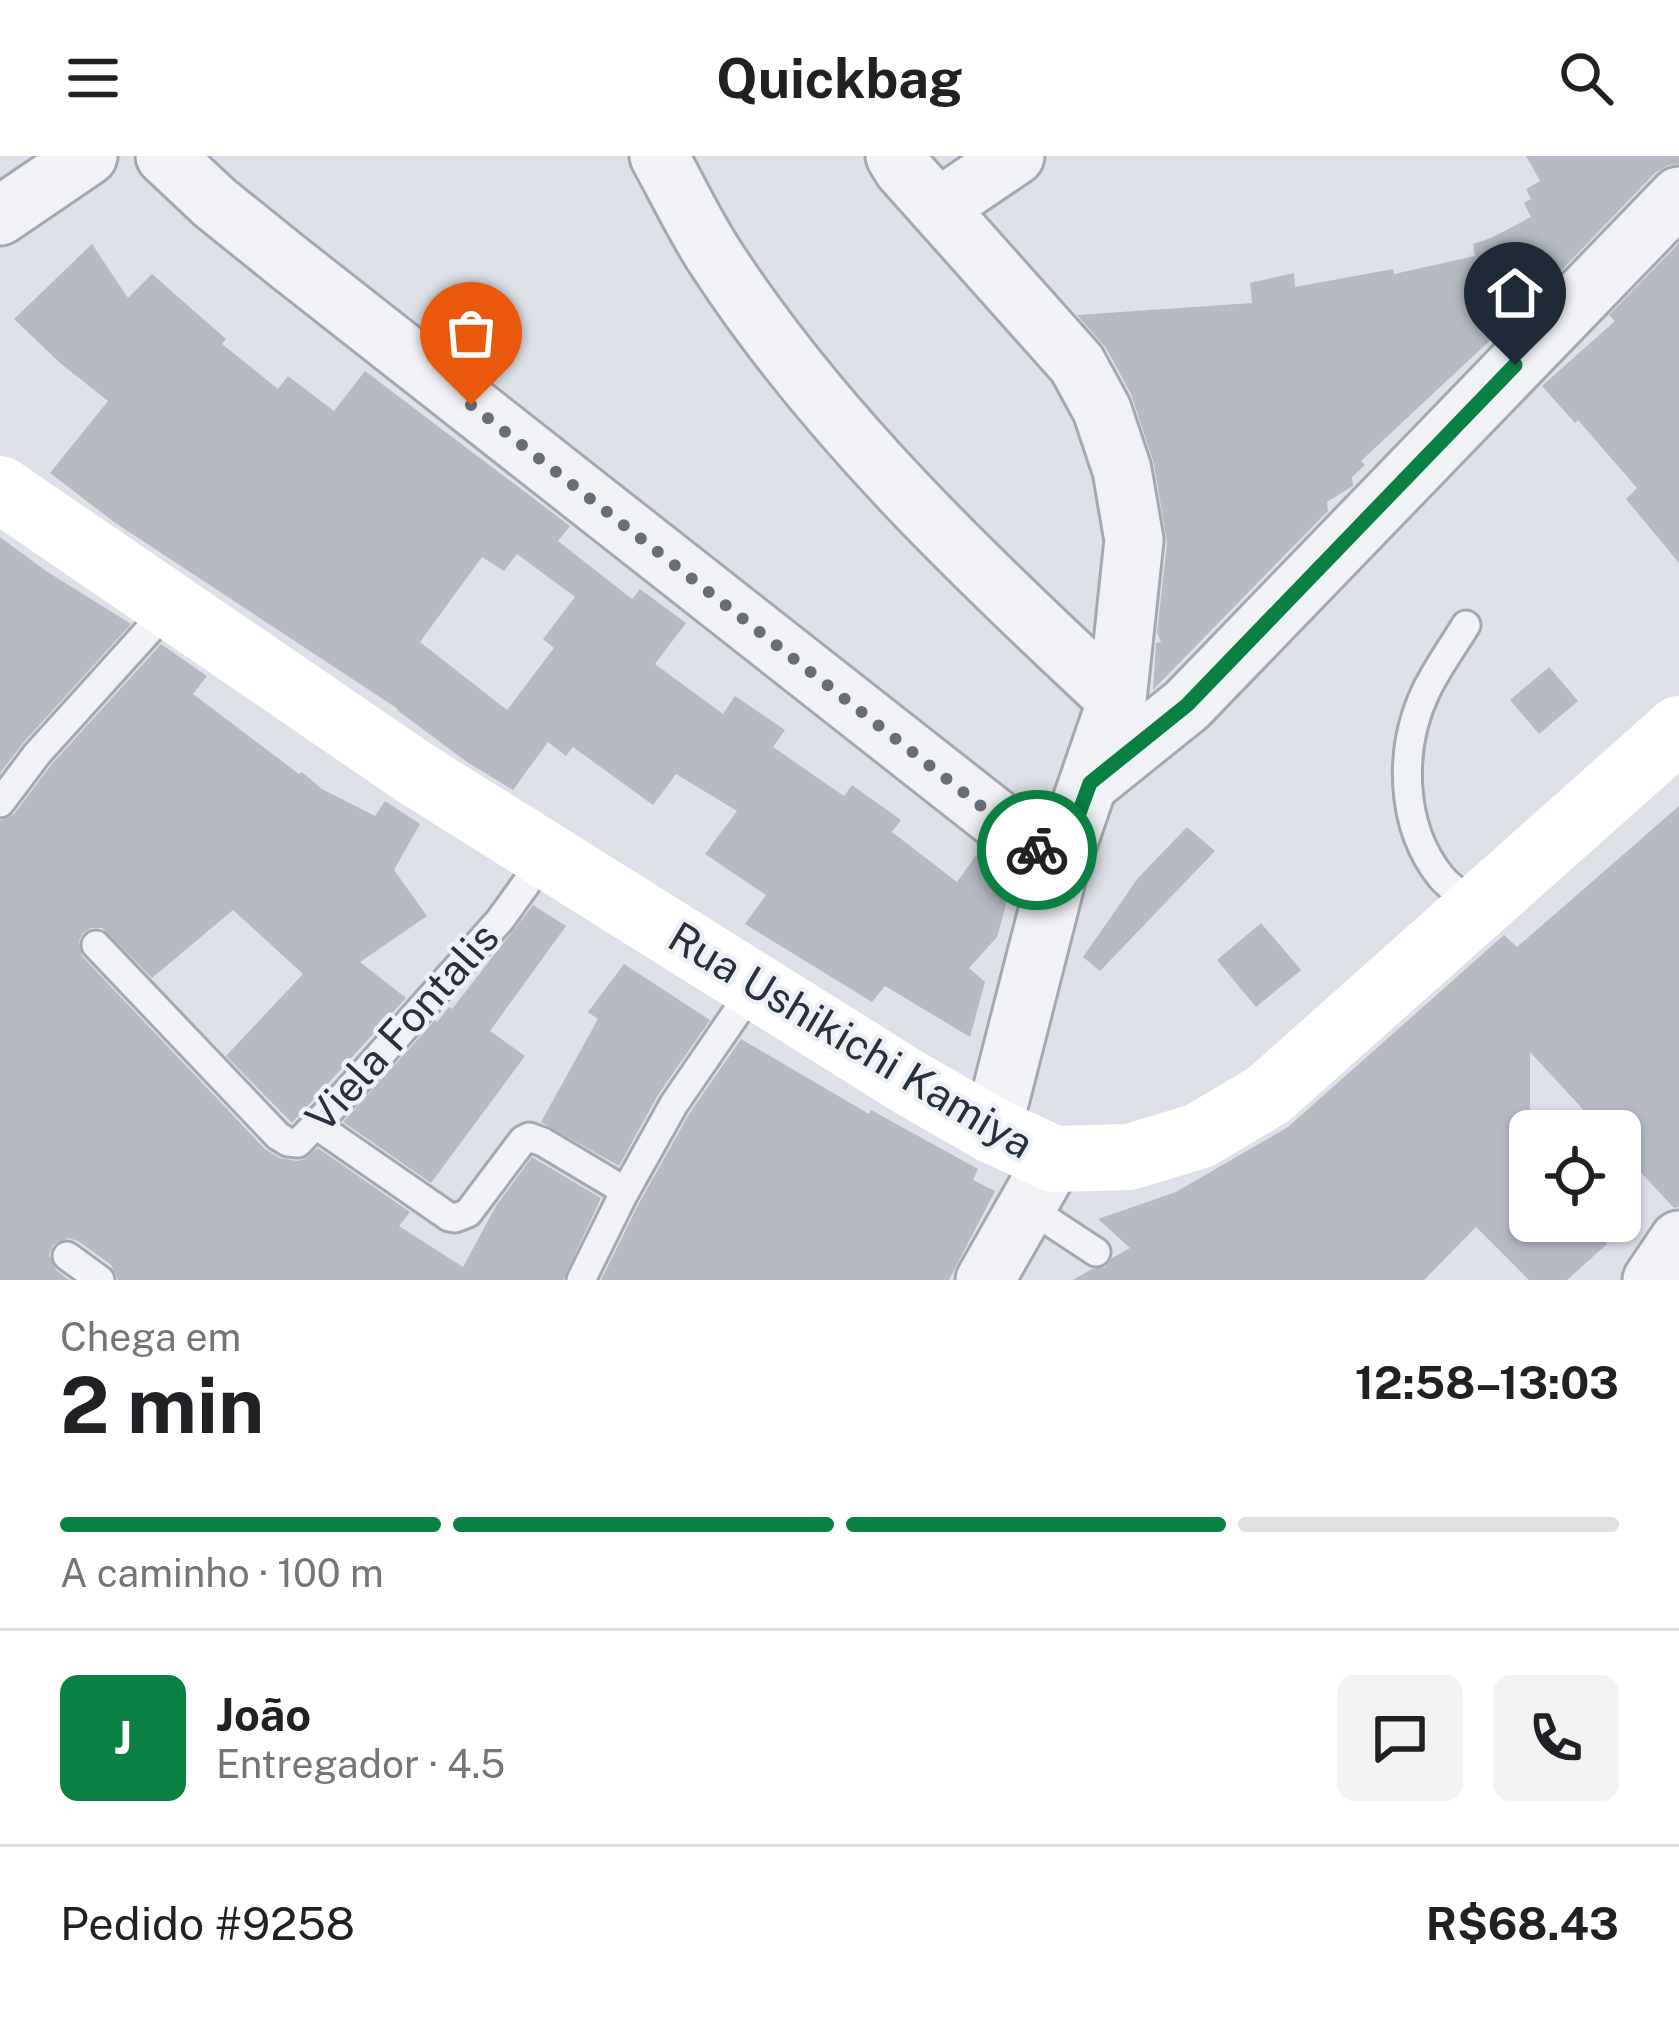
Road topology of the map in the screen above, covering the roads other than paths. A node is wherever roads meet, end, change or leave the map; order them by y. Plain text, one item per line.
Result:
1 (88, 156) edge
2 (165, 156) edge
3 (659, 156) edge
4 (895, 156) edge
5 (1016, 156) edge
6 (1679, 196) edge
7 (938, 208) junction
8 (0, 216) edge
9 (0, 489) edge
10 (170, 608) junction
11 (1466, 625) dead end
12 (1117, 700) junction
13 (1679, 729) edge
14 (1090, 783) junction
15 (0, 803) edge
16 (545, 856) junction
17 (1059, 868) junction
18 (1478, 907) junction
19 (96, 946) dead end
20 (754, 986) junction
21 (316, 1125) junction
22 (992, 1130) junction
23 (1040, 1183) junction
24 (625, 1191) junction
25 (1679, 1240) edge
26 (1096, 1252) dead end
27 (67, 1256) dead end
28 (100, 1280) edge
29 (581, 1280) edge
30 (985, 1280) edge
31 (1652, 1280) edge

1 - 8 street
2 - 17 street
3 - 12 street
4 - 7 street
5 - 7 street
6 - 14 street
7 - 12 street
9 - 10 main road, Rua Ushikichi Kamiya
10 - 15 lane
10 - 16 main road, Rua Ushikichi Kamiya
11 - 18 lane
12 - 14 street
13 - 18 main road, Rua Ushikichi Kamiya
14 - 17 street
16 - 20 main road, Rua Ushikichi Kamiya
16 - 21 lane, Viela Fontalis
17 - 22 street
18 - 23 main road, Rua Ushikichi Kamiya
19 - 21 lane, Viela Fontalis
20 - 22 main road, Rua Ushikichi Kamiya
20 - 24 lane
21 - 24 lane
22 - 23 main road, Rua Ushikichi Kamiya
23 - 26 lane
23 - 30 street
24 - 29 lane
25 - 31 street
27 - 28 lane

